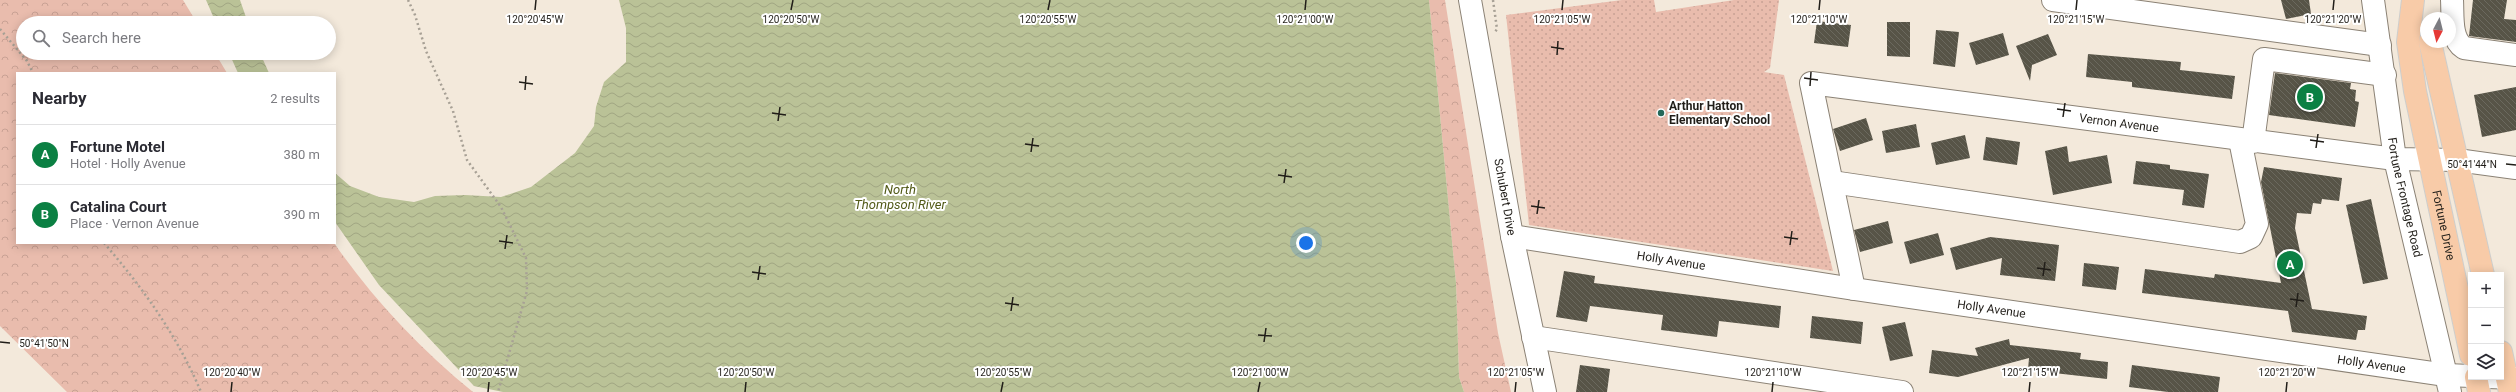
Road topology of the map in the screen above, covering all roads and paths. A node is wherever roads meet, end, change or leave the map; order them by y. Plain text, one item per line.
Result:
1 (408, 0) edge
2 (1470, 0) edge
3 (2053, 0) edge
4 (2373, 0) edge
5 (2413, 0) edge
6 (2419, 0) edge
7 (2452, 0) edge
8 (2422, 12) edge
9 (0, 29) edge
10 (2380, 45) junction
11 (16, 48) edge
12 (2431, 48) edge
13 (2516, 55) edge
14 (26, 60) edge
15 (32, 72) edge
16 (2385, 75) junction
17 (2247, 141) junction
18 (2395, 159) junction
19 (2427, 159) junction
20 (2457, 160) junction
21 (2516, 168) edge
22 (1832, 182) junction
23 (1512, 236) junction
24 (105, 244) edge
25 (2482, 272) edge
26 (1854, 289) junction
27 (1533, 337) junction
28 (2469, 344) edge
29 (2468, 377) edge
30 (2477, 380) edge
31 (2448, 384) edge
32 (201, 392) edge
33 (498, 392) edge
34 (1545, 392) edge
35 (1902, 392) edge
36 (2479, 392) edge

1 - 33 path
2 - 23 street, Schubert Drive
3 - 10 street
4 - 10 street, Fortune Frontage Road
5 - 19 main road, Fortune Drive
6 - 8 main road
7 - 13 street
9 - 11 path
10 - 16 street, Fortune Frontage Road
12 - 20 main road
14 - 15 path
16 - 17 street
16 - 18 street, Fortune Frontage Road
17 - 18 street, Vernon Avenue
17 - 22 street
17 - 22 street, Vernon Avenue
18 - 19 street, Vernon Avenue
18 - 31 street, Fortune Frontage Road
19 - 20 street, Vernon Avenue
19 - 28 main road, Fortune Drive
20 - 21 street, Vernon Avenue
20 - 25 main road
22 - 26 street, Vernon Avenue
23 - 26 street, Holly Avenue
23 - 27 street, Schubert Drive
24 - 32 path
26 - 31 street, Holly Avenue
27 - 34 street, Schubert Drive
27 - 35 street
29 - 31 street, Holly Avenue
30 - 36 main road

